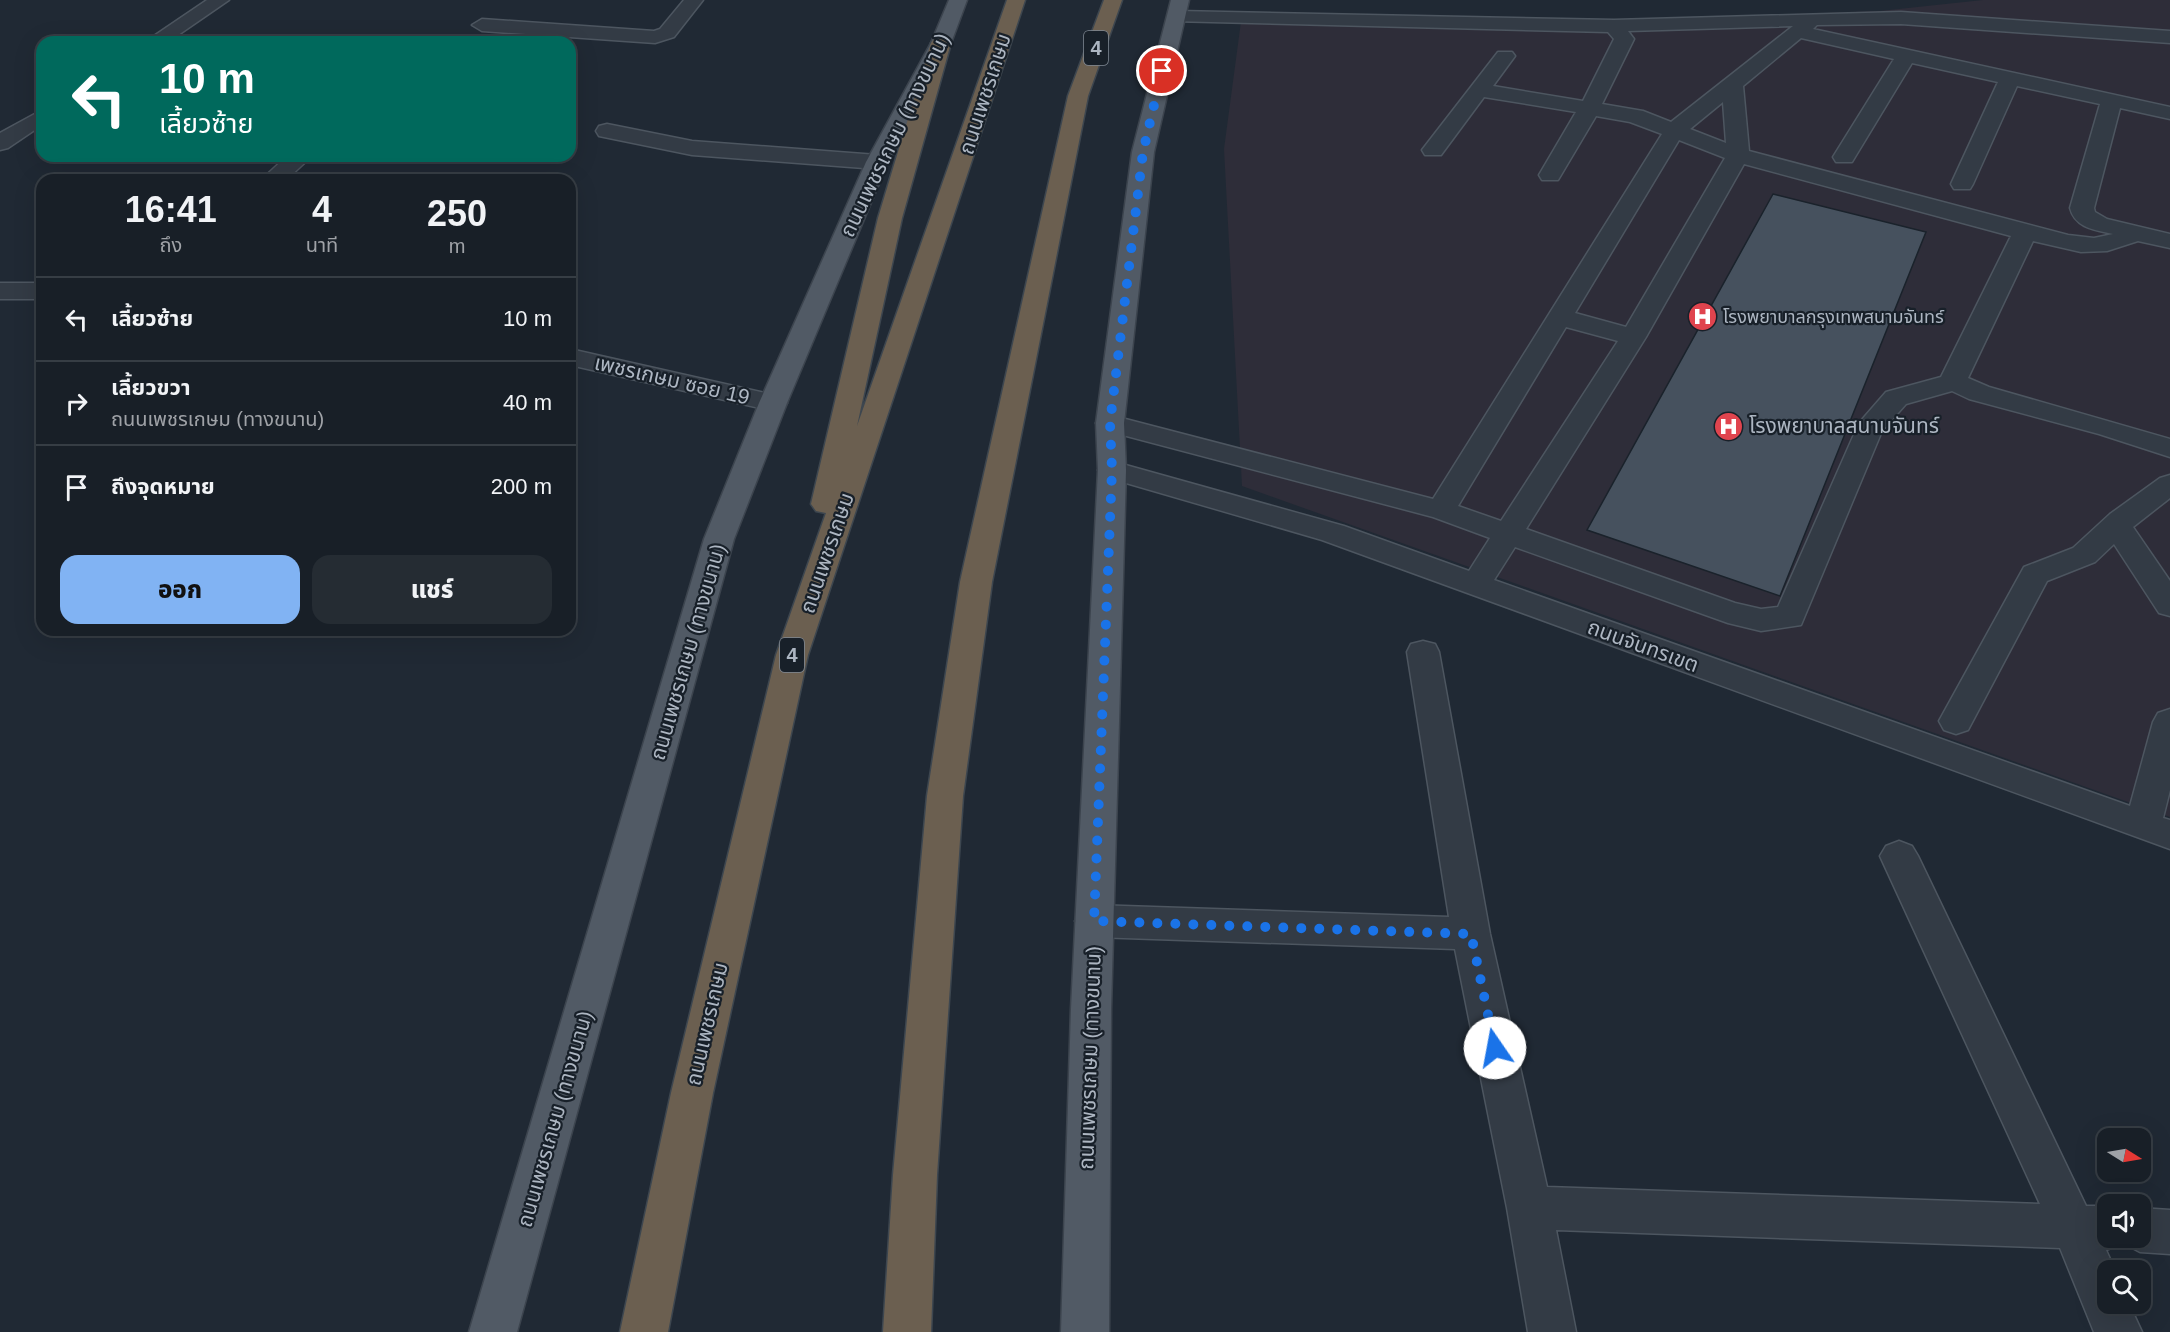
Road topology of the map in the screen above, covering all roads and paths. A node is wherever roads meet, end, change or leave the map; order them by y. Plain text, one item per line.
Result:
1 (220, 0) edge
2 (694, 0) edge
3 (958, 0) edge
4 (1016, 0) edge
5 (1113, 0) edge
6 (1177, 16) edge
7 (482, 25) dead end
8 (1804, 26) junction
9 (1619, 33) junction
10 (165, 36) edge
11 (2170, 37) edge
12 (941, 43) junction
13 (1505, 56) dead end
14 (1906, 56) junction
15 (2010, 78) junction
16 (1732, 84) junction
17 (1480, 90) junction
18 (2112, 100) junction
19 (1590, 107) junction
20 (2170, 113) edge
21 (36, 120) edge
22 (607, 131) dead end
23 (1674, 131) junction
24 (0, 143) edge
25 (1433, 150) dead end
26 (1738, 155) junction
27 (1844, 157) dead end
28 (294, 162) edge
29 (877, 162) junction
30 (279, 174) edge
31 (1550, 175) dead end
32 (1962, 184) dead end
33 (2025, 232) junction
34 (2136, 233) junction
35 (2170, 241) edge
36 (0, 291) edge
37 (36, 291) edge
38 (1559, 317) junction
39 (1633, 337) junction
40 (576, 358) edge
41 (1954, 382) junction
42 (773, 403) junction
43 (1110, 423) junction
44 (2170, 448) edge
45 (1112, 470) junction
46 (2170, 484) edge
47 (1441, 510) junction
48 (2116, 525) junction
49 (1508, 534) junction
50 (1474, 585) junction
51 (2170, 605) edge
52 (1423, 652) dead end
53 (792, 655) junction
54 (1956, 721) dead end
55 (2170, 722) edge
56 (2157, 830) edge
57 (1899, 856) dead end
58 (1094, 921) junction
59 (1471, 934) junction
60 (1529, 1208) junction
61 (2090, 1227) edge
62 (2151, 1231) edge
63 (2170, 1232) edge
64 (493, 1332) edge
65 (644, 1332) edge
66 (907, 1332) edge
67 (1085, 1332) edge
68 (1552, 1332) edge
69 (2118, 1332) edge

1 - 10 street
2 - 7 street
3 - 12 main road, ถนนเพชรเกษม (ทางขนาน)
4 - 53 highway, ถนนเพชรเกษม / 4
5 - 66 highway, 4
6 - 9 street
6 - 43 main road, ถนนเพชรเกษม (ทางขนาน)
8 - 9 street
8 - 11 street
8 - 14 street
8 - 16 street
9 - 19 street
12 - 29 main road, ถนนเพชรเกษม (ทางขนาน)
12 - 53 highway
13 - 17 street
14 - 15 street
14 - 27 street
15 - 18 street
15 - 32 street
16 - 23 street
16 - 26 street
17 - 19 street
17 - 25 street
18 - 20 street
18 - 34 street
19 - 23 street
19 - 31 street
21 - 24 street
22 - 29 street
23 - 26 street
23 - 38 street
26 - 33 street
26 - 39 street
28 - 30 street
29 - 42 main road, ถนนเพชรเกษม (ทางขนาน)
33 - 34 street
33 - 41 street
34 - 35 street
36 - 37 street
38 - 39 street
38 - 47 street
39 - 49 street
40 - 42 street, เพชรเกษม ซอย 19
41 - 44 street
41 - 49 street
42 - 64 main road, ถนนเพชรเกษม (ทางขนาน)
43 - 45 main road, ถนนเพชรเกษม (ทางขนาน)
43 - 47 street
45 - 50 street, ถนนจันทรเขต
45 - 58 main road, ถนนเพชรเกษม (ทางขนาน)
46 - 48 street
47 - 49 street
48 - 51 street
48 - 54 street
49 - 50 street
50 - 56 street, ถนนจันทรเขต
52 - 59 street
53 - 65 highway, ถนนเพชรเกษม / 4
55 - 56 street
57 - 61 street
58 - 59 street
58 - 67 main road, ถนนเพชรเกษม (ทางขนาน)
59 - 60 street
60 - 61 street
60 - 68 street
61 - 69 street
62 - 63 street

